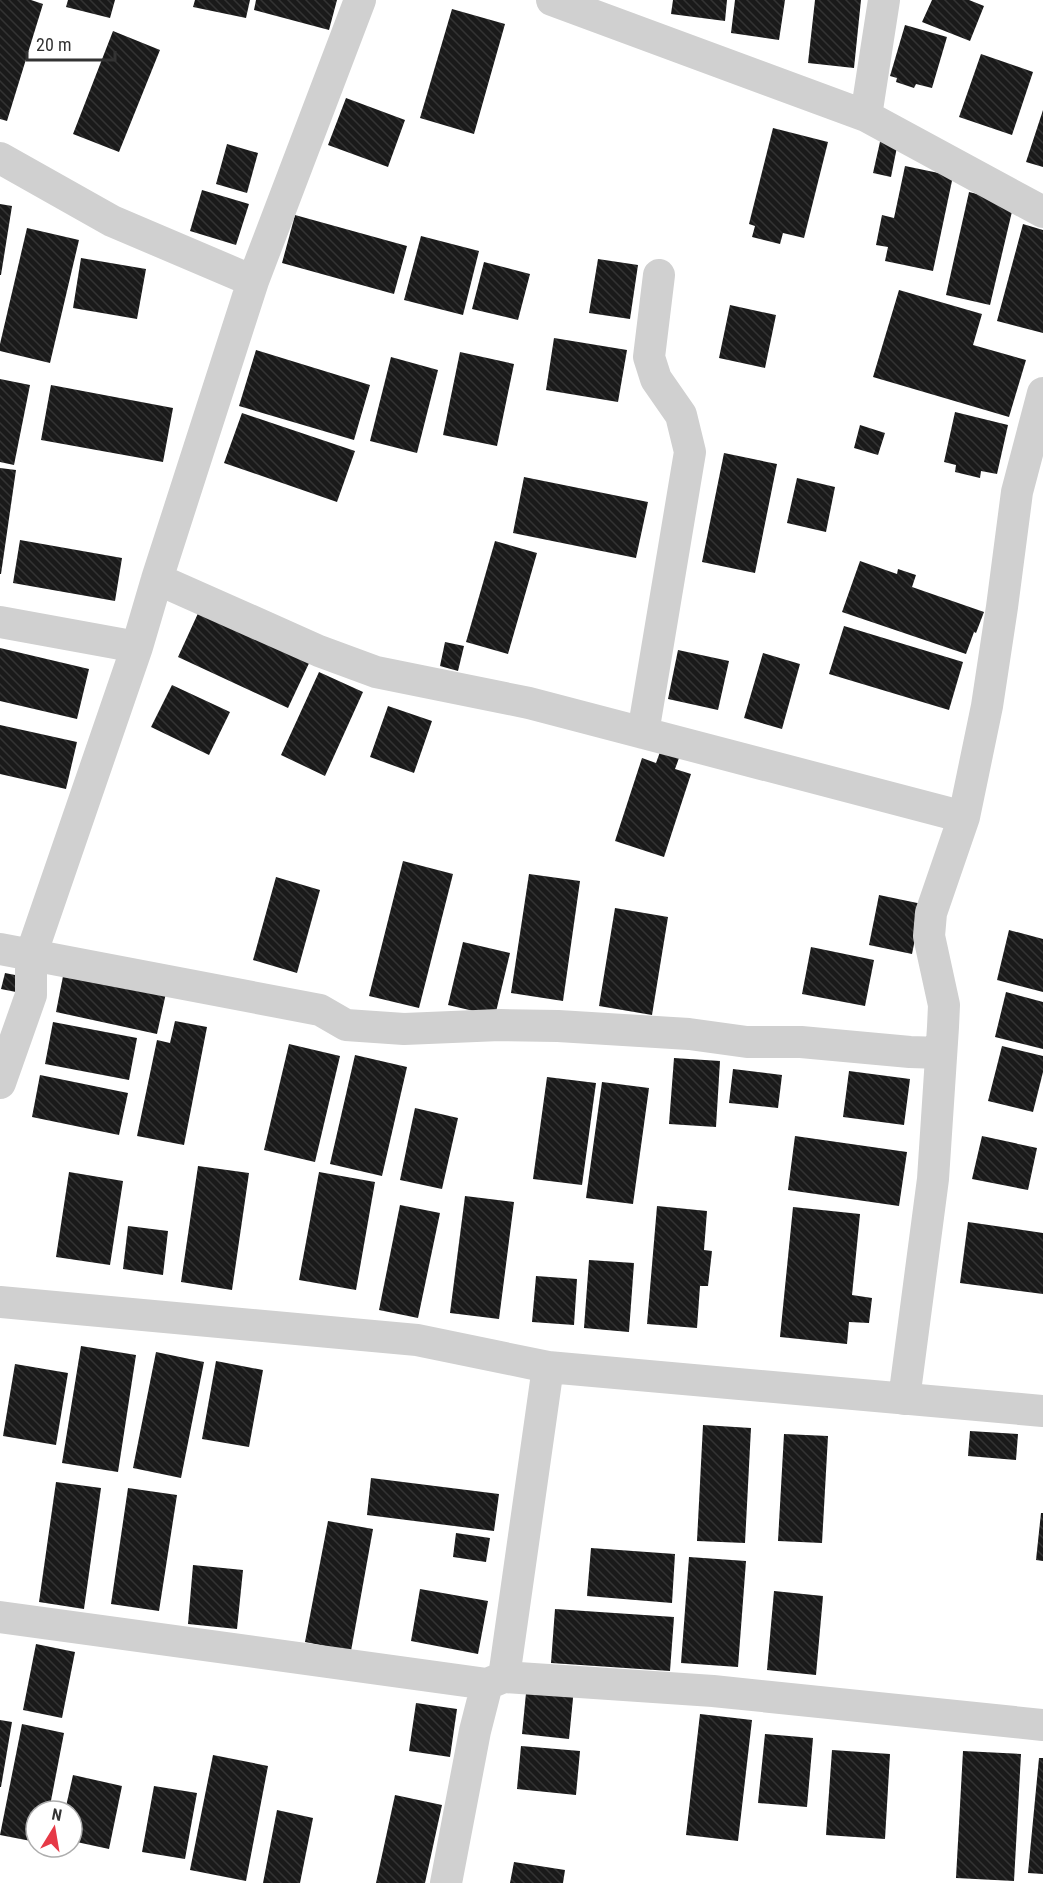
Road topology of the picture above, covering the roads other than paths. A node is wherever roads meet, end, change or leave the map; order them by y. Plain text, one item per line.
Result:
1 (360, 0) edge
2 (552, 0) edge
3 (884, 0) edge
4 (866, 116) junction
5 (0, 158) edge
6 (1043, 212) edge
7 (659, 275) dead end
8 (253, 281) junction
9 (1043, 393) edge
10 (157, 579) junction
11 (0, 622) edge
12 (137, 646) junction
13 (643, 733) junction
14 (964, 817) junction
15 (0, 949) edge
16 (32, 955) junction
17 (941, 1053) junction
18 (0, 1083) edge
19 (0, 1302) edge
20 (548, 1367) junction
21 (904, 1399) junction
22 (1043, 1411) edge
23 (0, 1617) edge
24 (495, 1681) junction
25 (1043, 1725) edge
26 (446, 1883) edge

1 - 8 street
2 - 4 street
3 - 4 street
4 - 6 street
5 - 8 street
7 - 13 street
8 - 10 street
9 - 14 street
10 - 12 street
10 - 13 street
11 - 12 street
12 - 16 street
13 - 14 street
14 - 17 street
15 - 16 street
16 - 17 street
16 - 18 street
17 - 21 street
19 - 20 street
20 - 21 street
20 - 24 street
21 - 22 street
23 - 24 street
24 - 25 street
24 - 26 street

